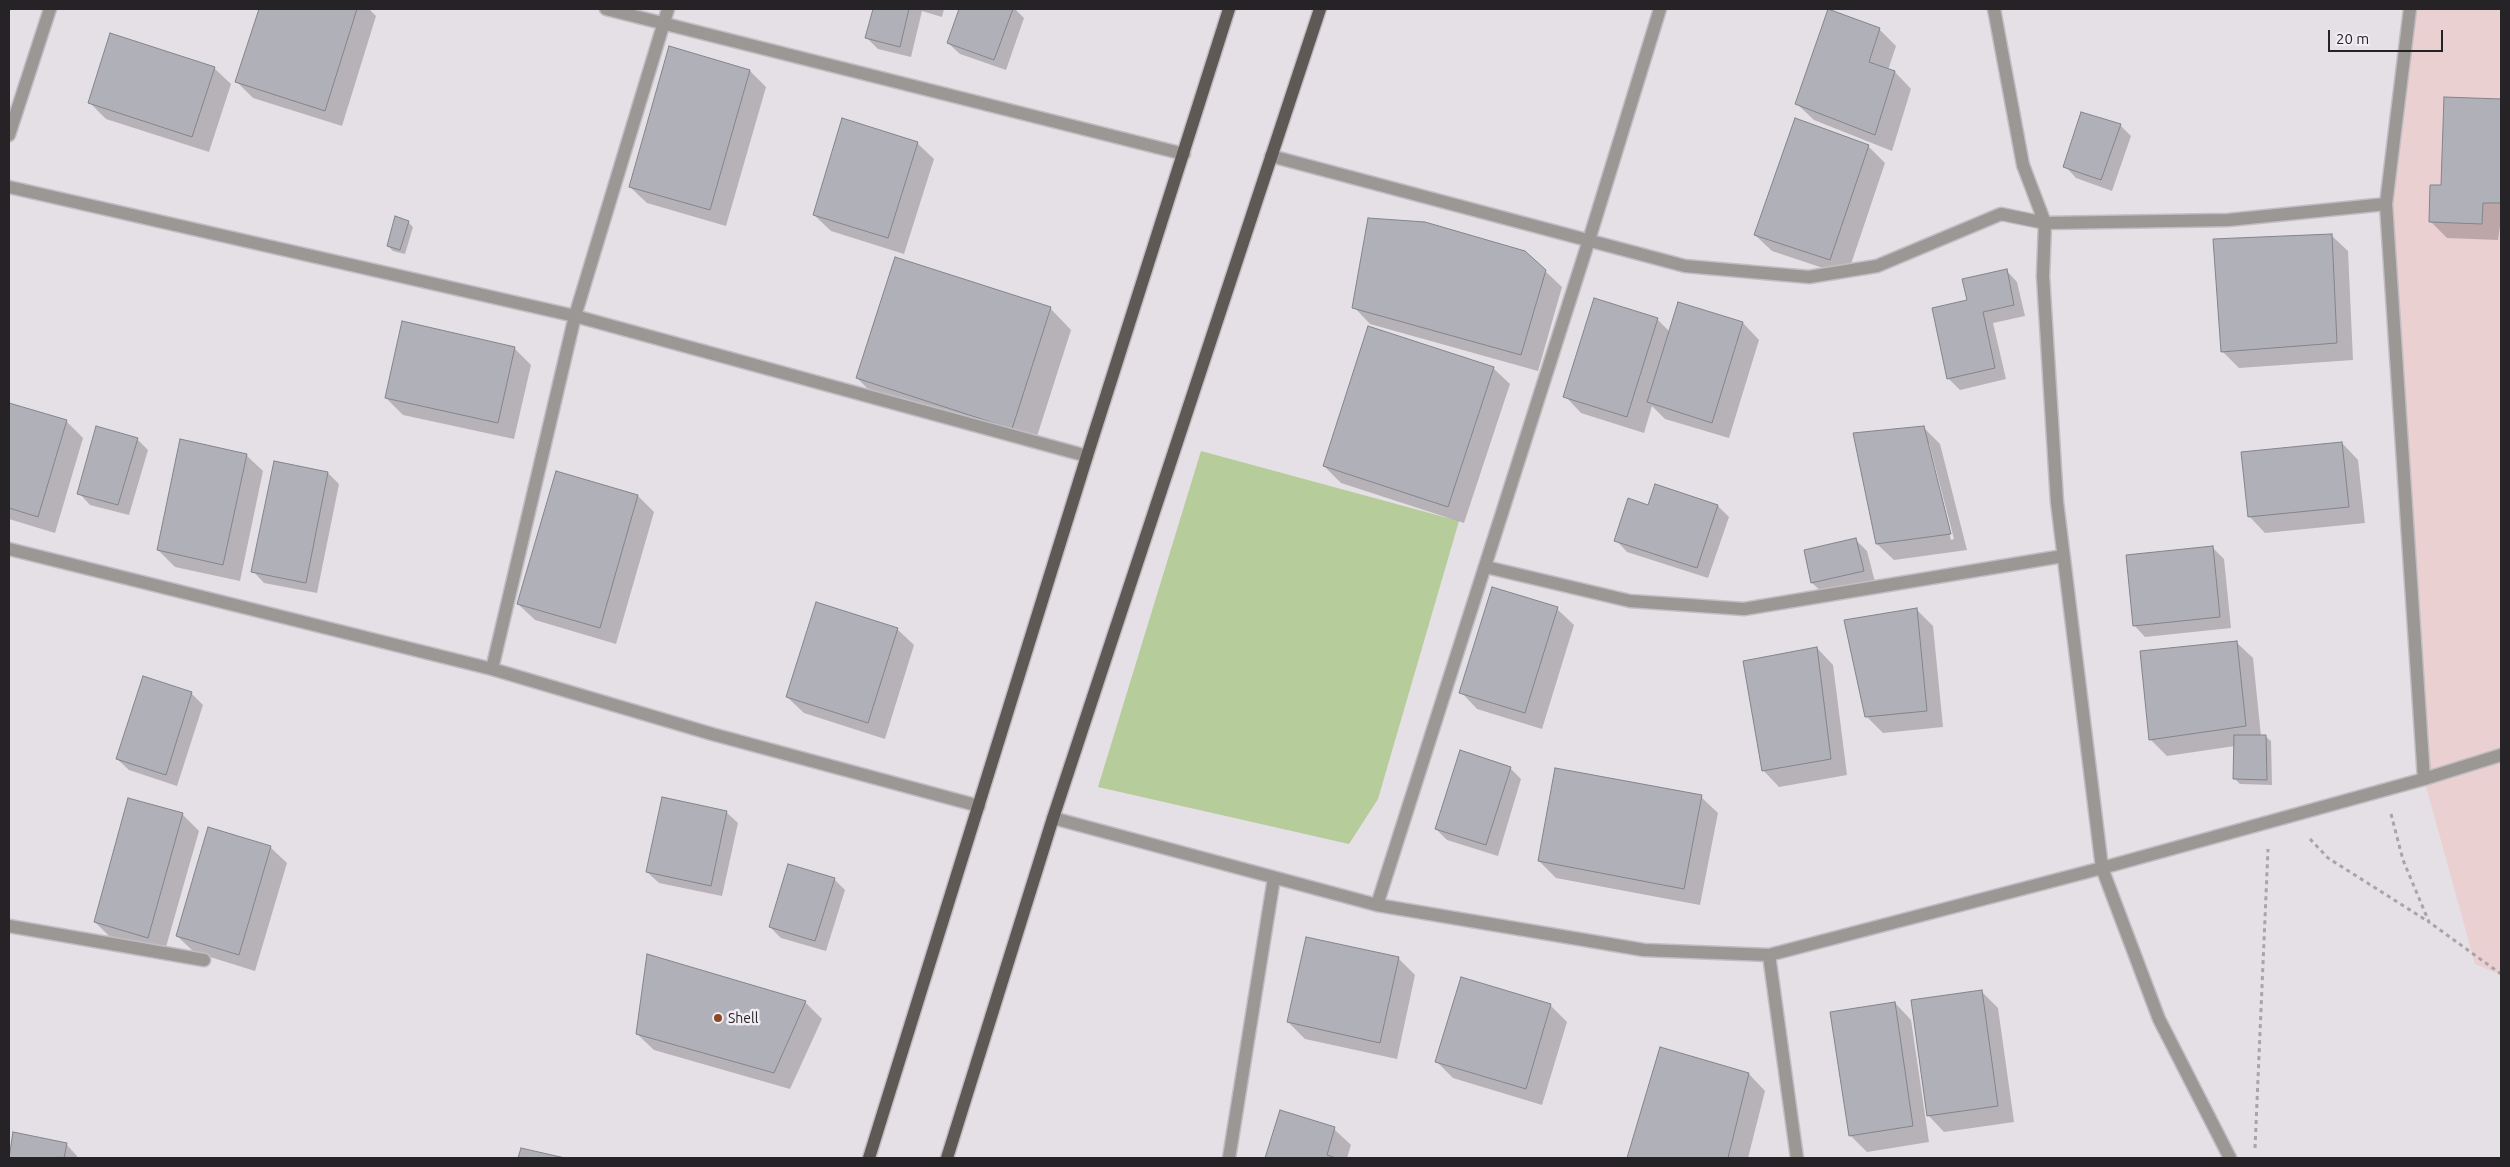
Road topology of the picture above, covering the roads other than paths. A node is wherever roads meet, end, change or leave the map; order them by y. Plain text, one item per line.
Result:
1 (50, 9) edge
2 (606, 9) edge
3 (668, 9) edge
4 (1229, 9) edge
5 (1320, 9) edge
6 (1660, 9) edge
7 (1994, 9) edge
8 (2410, 9) edge
9 (664, 23) junction
10 (9, 135) edge
11 (1184, 154) junction
12 (1272, 156) junction
13 (9, 187) edge
14 (2386, 204) junction
15 (2045, 222) junction
16 (1589, 240) junction
17 (575, 316) junction
18 (1087, 456) junction
19 (9, 549) edge
20 (2063, 556) junction
21 (1486, 567) junction
22 (492, 669) junction
23 (2501, 755) edge
24 (2424, 779) junction
25 (979, 806) junction
26 (1053, 818) junction
27 (2102, 868) junction
28 (1274, 878) junction
29 (1378, 905) junction
30 (9, 926) edge
31 (1769, 955) junction
32 (204, 960) dead end
33 (869, 1158) edge
34 (947, 1158) edge
35 (1229, 1158) edge
36 (1797, 1158) edge
37 (2230, 1158) edge

1 - 10 street
2 - 9 street
3 - 9 street
4 - 11 main road
5 - 12 main road
6 - 16 street
7 - 15 street
8 - 14 street
9 - 11 street
9 - 17 street
11 - 18 main road
12 - 16 street
12 - 26 main road
13 - 17 street
14 - 15 street
14 - 24 street
15 - 16 street
15 - 20 street
16 - 21 street
17 - 18 street
17 - 22 street
18 - 25 main road
19 - 22 street
20 - 21 street
20 - 27 street
21 - 29 street
22 - 25 street
23 - 24 street
24 - 27 street
25 - 33 main road
26 - 28 street
26 - 34 main road
27 - 31 street
27 - 37 street
28 - 29 street
28 - 35 street
29 - 31 street
30 - 32 street
31 - 36 street

